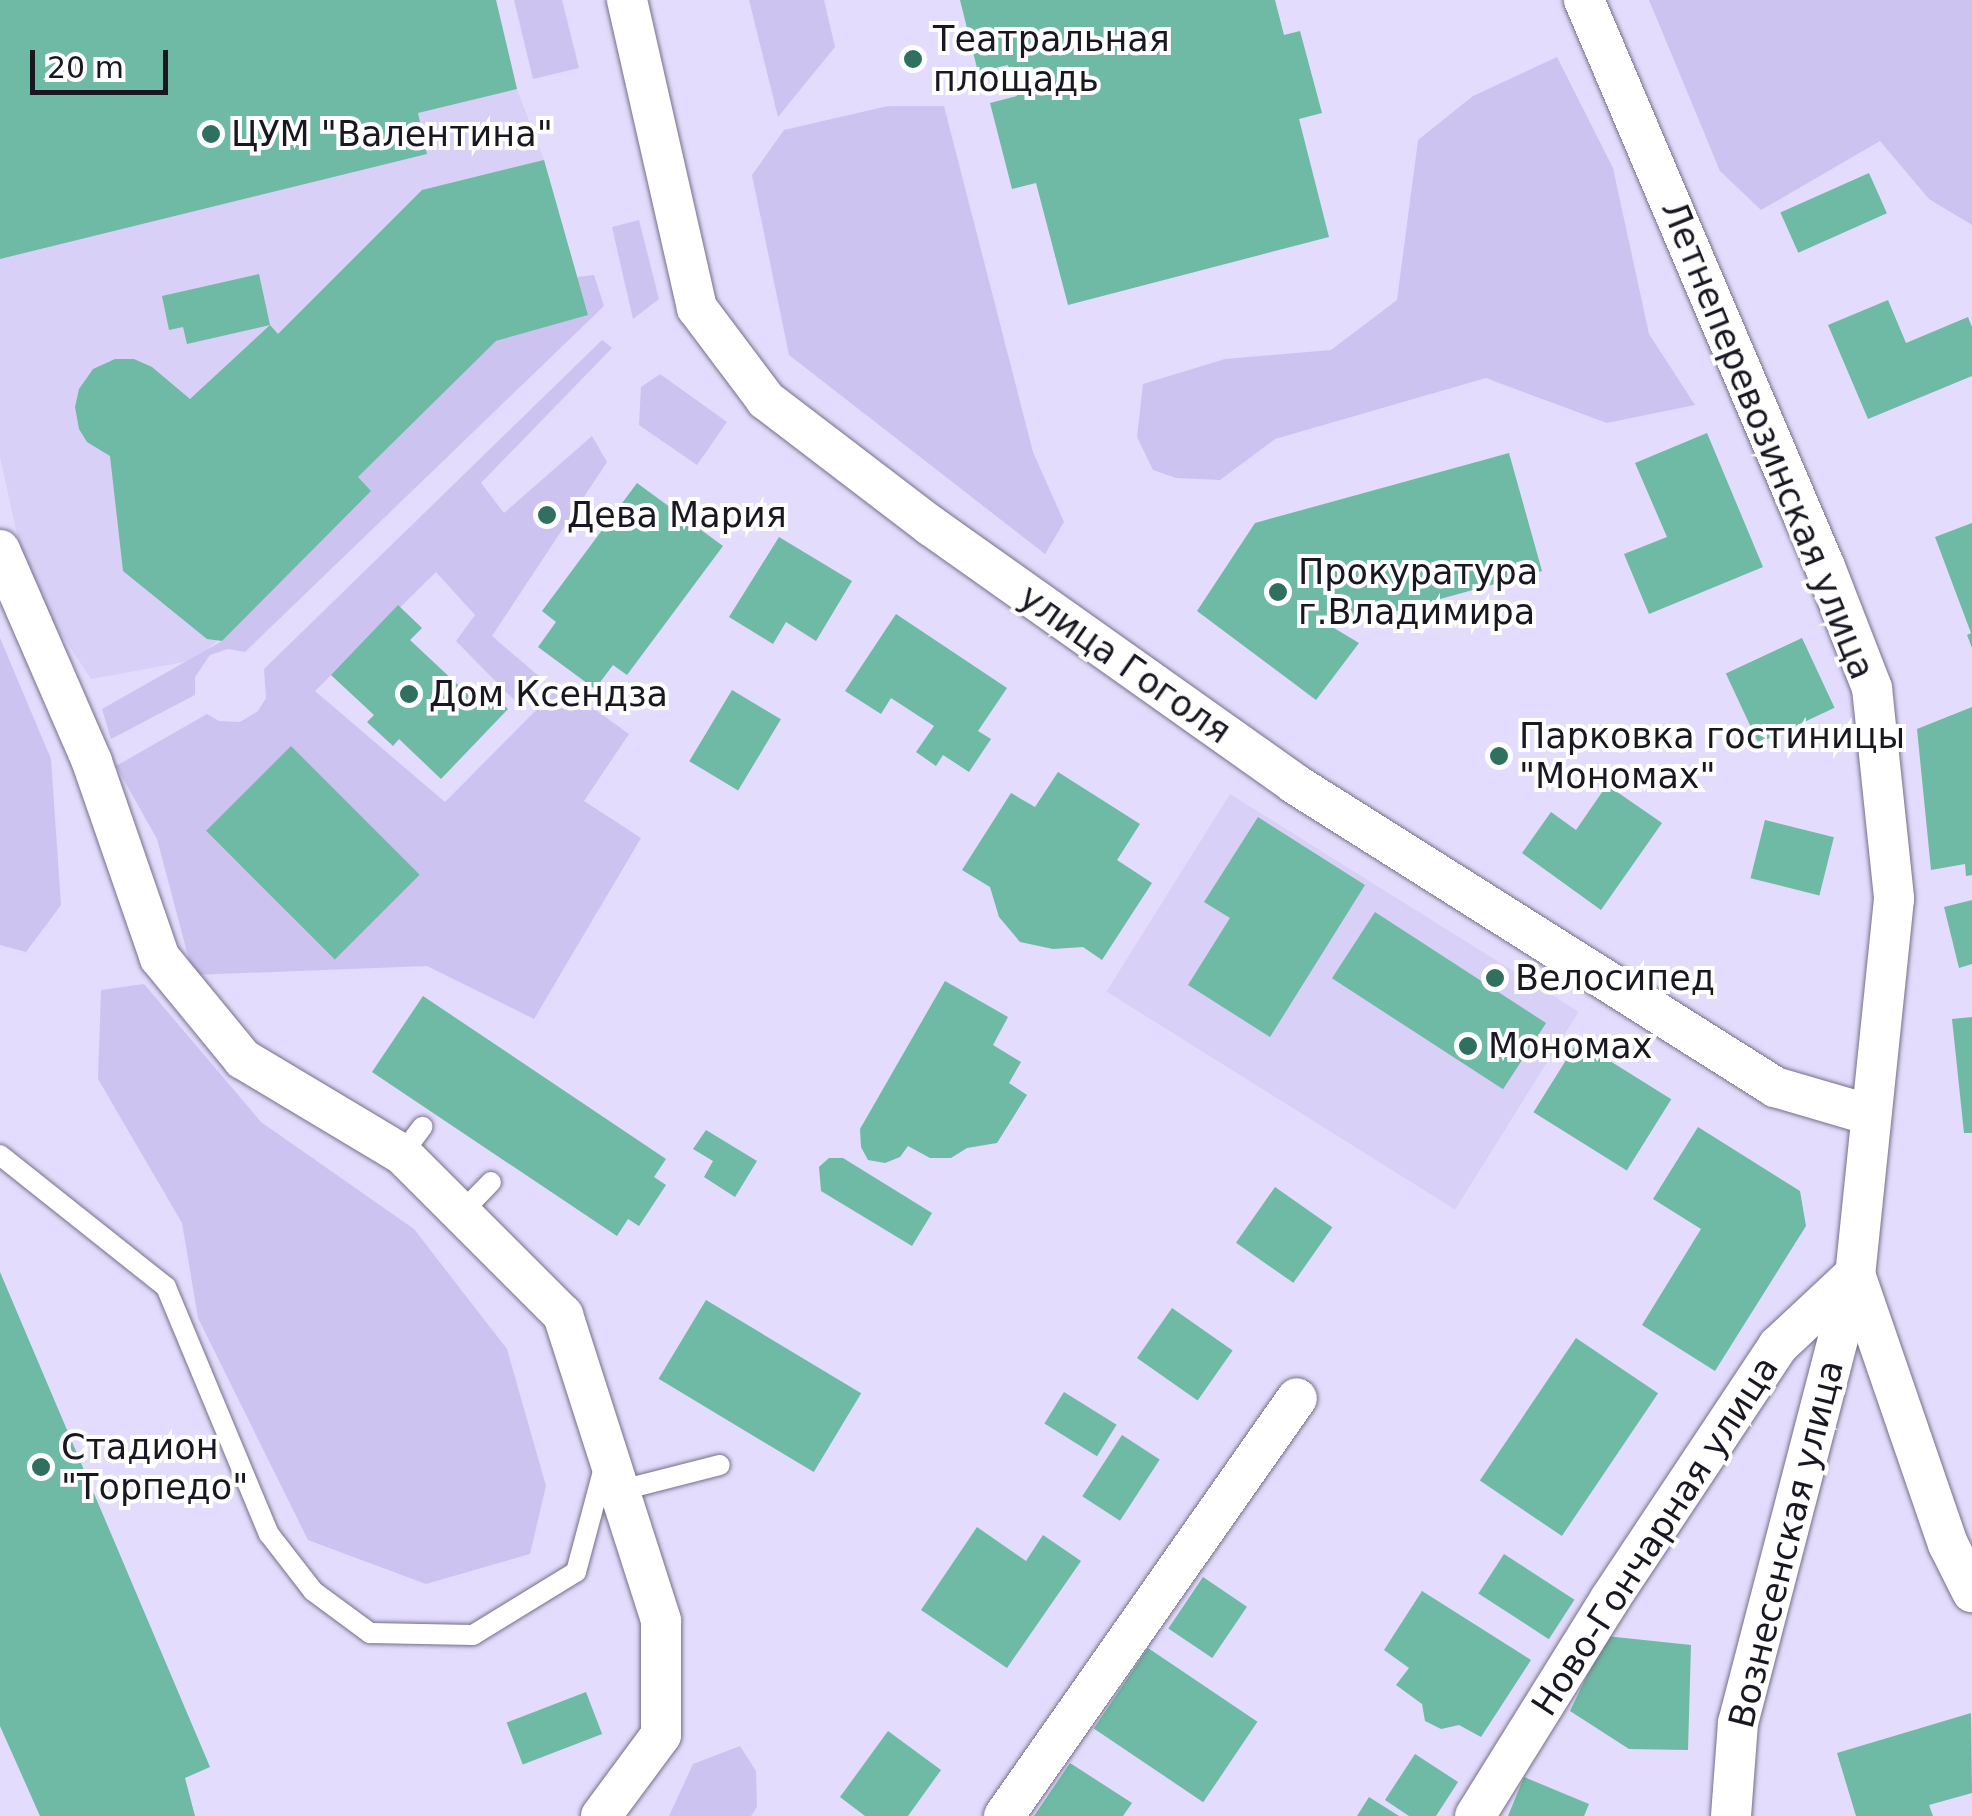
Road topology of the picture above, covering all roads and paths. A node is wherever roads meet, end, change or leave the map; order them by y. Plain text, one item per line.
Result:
1 (627, 0) edge
2 (1584, 0) edge
3 (0, 550) edge
4 (1872, 1115) junction
5 (0, 1156) edge
6 (491, 1182) dead end
7 (461, 1213) junction
8 (1855, 1274) junction
9 (1298, 1398) dead end
10 (720, 1465) dead end
11 (613, 1474) junction
12 (1972, 1592) edge
13 (601, 1816) edge
14 (1004, 1816) edge
15 (1475, 1816) edge
16 (1732, 1816) edge

1 - 4 street, улица Гоголя
2 - 4 street, Летнеперевозинская улица
3 - 7 street
4 - 8 street, Летнеперевозинская улица
5 - 11 lane
6 - 7 lane
7 - 11 street
8 - 12 street, Летнеперевозинская улица
8 - 15 street, Ново-Гончарная улица
8 - 16 street, Вознесенская улица
9 - 14 street
10 - 11 lane
11 - 13 street

